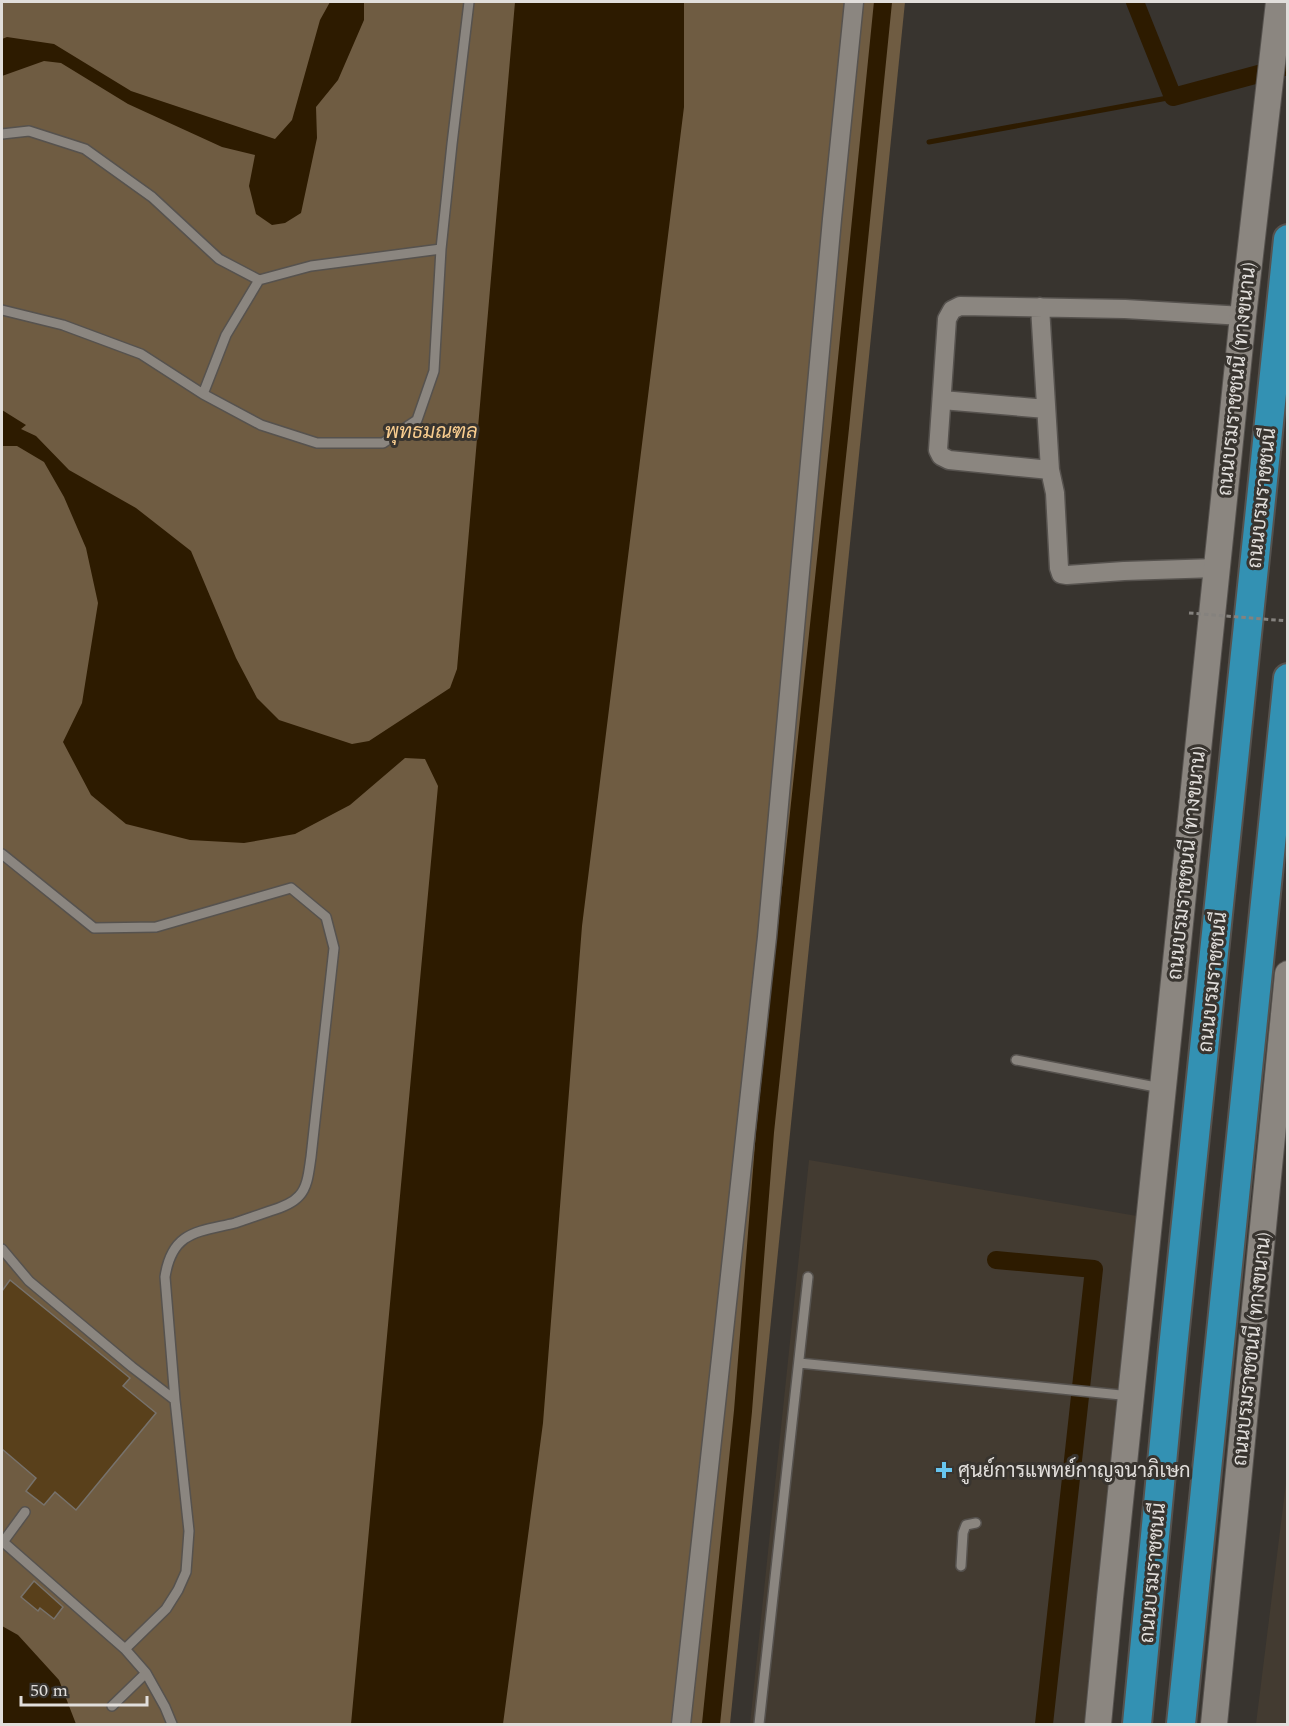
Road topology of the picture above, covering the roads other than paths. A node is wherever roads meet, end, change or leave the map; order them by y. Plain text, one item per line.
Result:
1 (469, 2) edge
2 (854, 2) edge
3 (1279, 2) edge
4 (2, 134) edge
5 (1287, 239) edge
6 (441, 249) junction
7 (259, 280) junction
8 (1040, 307) junction
9 (2, 310) edge
10 (1243, 316) junction
11 (203, 394) junction
12 (942, 400) junction
13 (1046, 409) junction
14 (1050, 470) junction
15 (1216, 568) junction
16 (1287, 678) edge
17 (2, 854) edge
18 (1287, 974) edge
19 (1016, 1060) dead end
20 (1163, 1088) junction
21 (2, 1249) edge
22 (808, 1277) dead end
23 (799, 1363) junction
24 (1131, 1396) junction
25 (175, 1400) junction
26 (25, 1512) dead end
27 (976, 1523) dead end
28 (2, 1542) edge
29 (961, 1566) dead end
30 (125, 1649) junction
31 (146, 1674) junction
32 (112, 1706) dead end
33 (172, 1725) edge
34 (681, 1725) edge
35 (759, 1725) edge
36 (1098, 1725) edge
37 (1137, 1725) edge
38 (1182, 1725) edge
39 (1214, 1725) edge

1 - 6 lane
2 - 34 street
3 - 10 main road, ถนนบรมราชชนนี (ทางขนาน)
4 - 7 lane
5 - 37 highway, ถนนบรมราชชนนี
6 - 7 lane
6 - 11 lane
7 - 11 lane
8 - 10 street
8 - 12 street
8 - 13 street
9 - 11 lane
10 - 15 main road, ถนนบรมราชชนนี (ทางขนาน)
12 - 13 street
12 - 14 street
13 - 14 street
14 - 15 street
15 - 20 main road, ถนนบรมราชชนนี (ทางขนาน)
16 - 38 highway
17 - 25 lane
18 - 39 main road, ถนนบรมราชชนนี (ทางขนาน)
19 - 20 lane
20 - 24 main road, ถนนบรมราชชนนี (ทางขนาน)
21 - 25 lane
22 - 23 lane
23 - 24 lane
23 - 35 lane
24 - 36 main road, ถนนบรมราชชนนี (ทางขนาน)
25 - 30 lane
26 - 28 lane
27 - 29 lane
28 - 30 lane
30 - 31 lane
31 - 32 lane
31 - 33 lane

